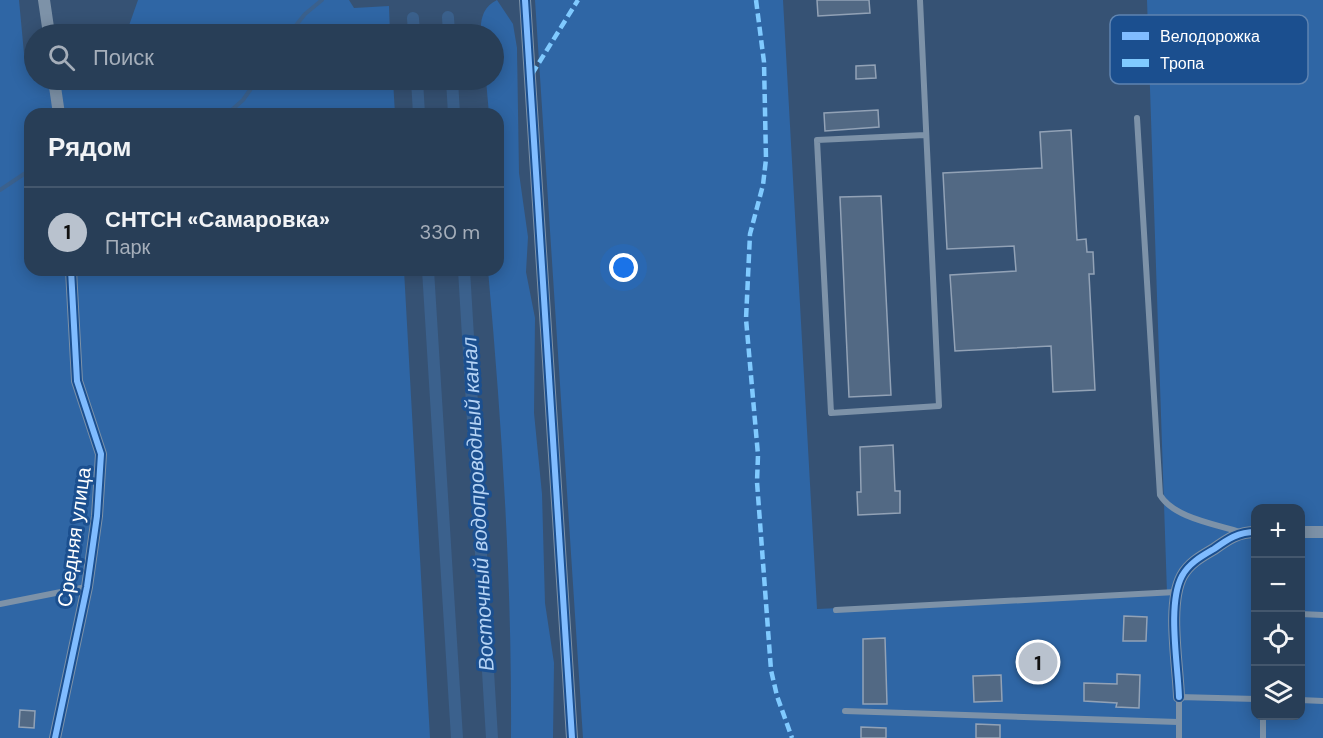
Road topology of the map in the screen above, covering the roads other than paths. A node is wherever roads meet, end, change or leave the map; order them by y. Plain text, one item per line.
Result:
1 (44, 0) edge
2 (525, 0) edge
3 (920, 0) edge
4 (48, 24) edge
5 (55, 90) edge
6 (58, 108) edge
7 (1137, 118) dead end
8 (925, 135) junction
9 (70, 276) edge
10 (1240, 532) junction
11 (1251, 532) edge
12 (1305, 532) edge
13 (1323, 532) edge
14 (87, 587) junction
15 (1176, 592) junction
16 (0, 604) edge
17 (836, 610) dead end
18 (1305, 614) edge
19 (1323, 615) edge
20 (1179, 697) junction
21 (1251, 699) edge
22 (1305, 700) edge
23 (1323, 701) edge
24 (845, 711) dead end
25 (1263, 720) edge
26 (1178, 722) junction
27 (55, 738) edge
28 (572, 738) edge
29 (1179, 738) edge
30 (1263, 738) edge

1 - 4 street
2 - 28 street
3 - 8 lane
5 - 6 street
7 - 10 lane
8 - 8 lane
9 - 14 street, Средняя улица
10 - 11 street
10 - 15 street
12 - 13 street
14 - 16 lane
14 - 27 street, Средняя улица
15 - 17 lane
15 - 20 street
18 - 19 lane
20 - 21 lane
20 - 26 lane
22 - 23 lane
24 - 26 lane
25 - 30 lane
26 - 29 lane

